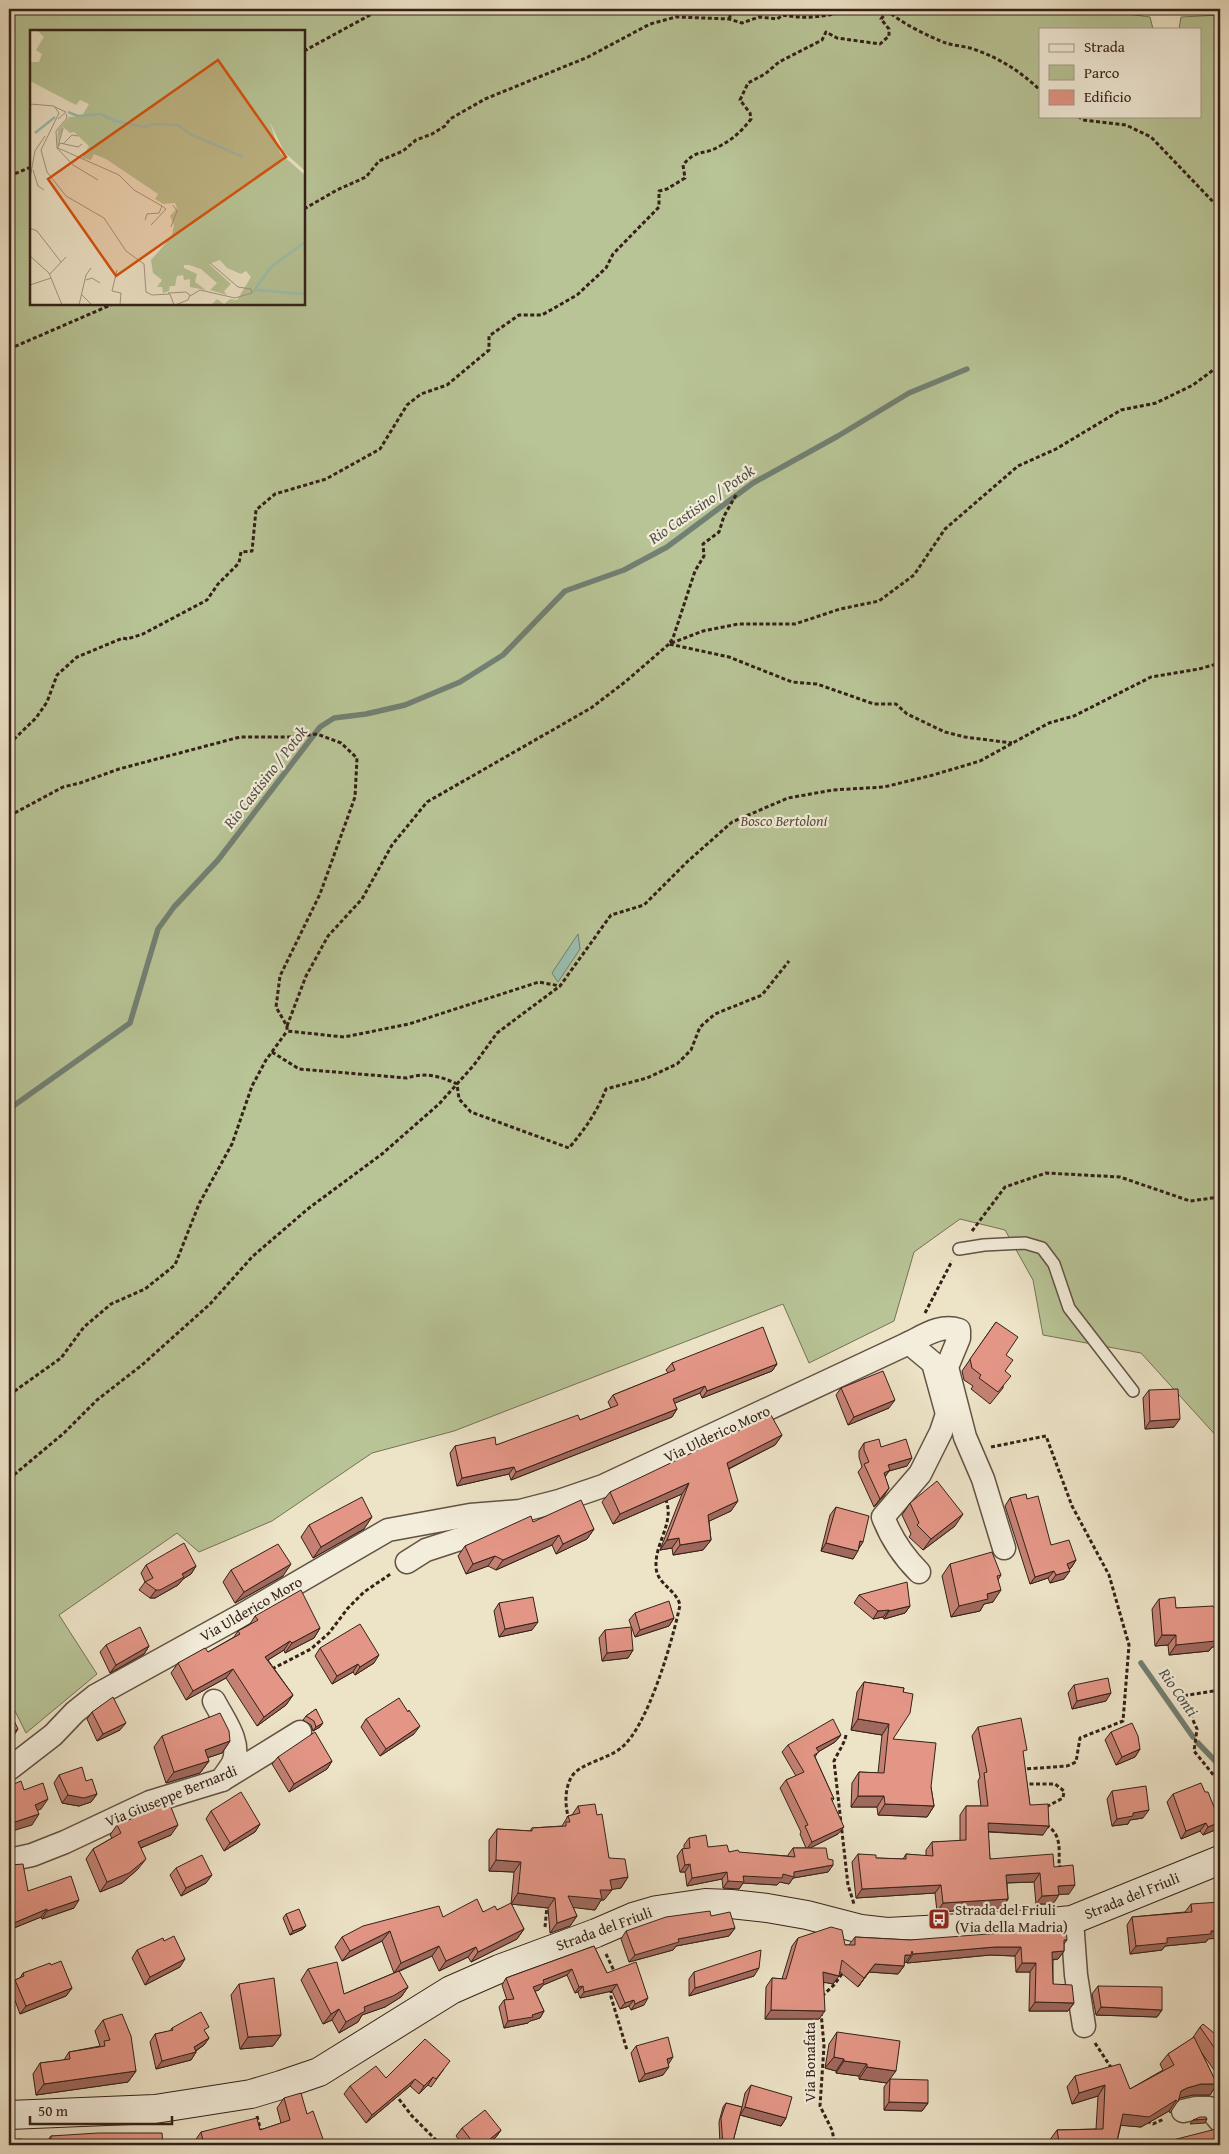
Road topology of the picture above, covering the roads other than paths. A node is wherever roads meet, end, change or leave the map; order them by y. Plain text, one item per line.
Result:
1 (959, 1249) road end
2 (910, 1343) junction
3 (1133, 1391) dead end
4 (520, 1512) junction
5 (1004, 1548) dead end
6 (407, 1562) road end
7 (919, 1572) dead end
8 (214, 1702) dead end
9 (300, 1732) dead end
10 (9, 1769) edge
11 (222, 1780) junction
12 (9, 1860) edge
13 (1220, 1860) edge
14 (1072, 1920) junction
15 (1084, 2026) road end
16 (1183, 2111) road end
17 (9, 2115) edge
18 (1220, 2121) edge

1 - 3 lane
2 - 4 street, Via Ulderico Moro
2 - 5 street, Via Ulderico Moro
2 - 7 street
4 - 6 street, Via Ulderico Moro
4 - 10 street, Via Ulderico Moro
8 - 11 street
9 - 11 street, Via Giuseppe Bernardi
11 - 12 street, Via Giuseppe Bernardi
13 - 14 main road, Strada del Friuli
14 - 15 street
14 - 17 main road, Strada del Friuli
16 - 18 street

